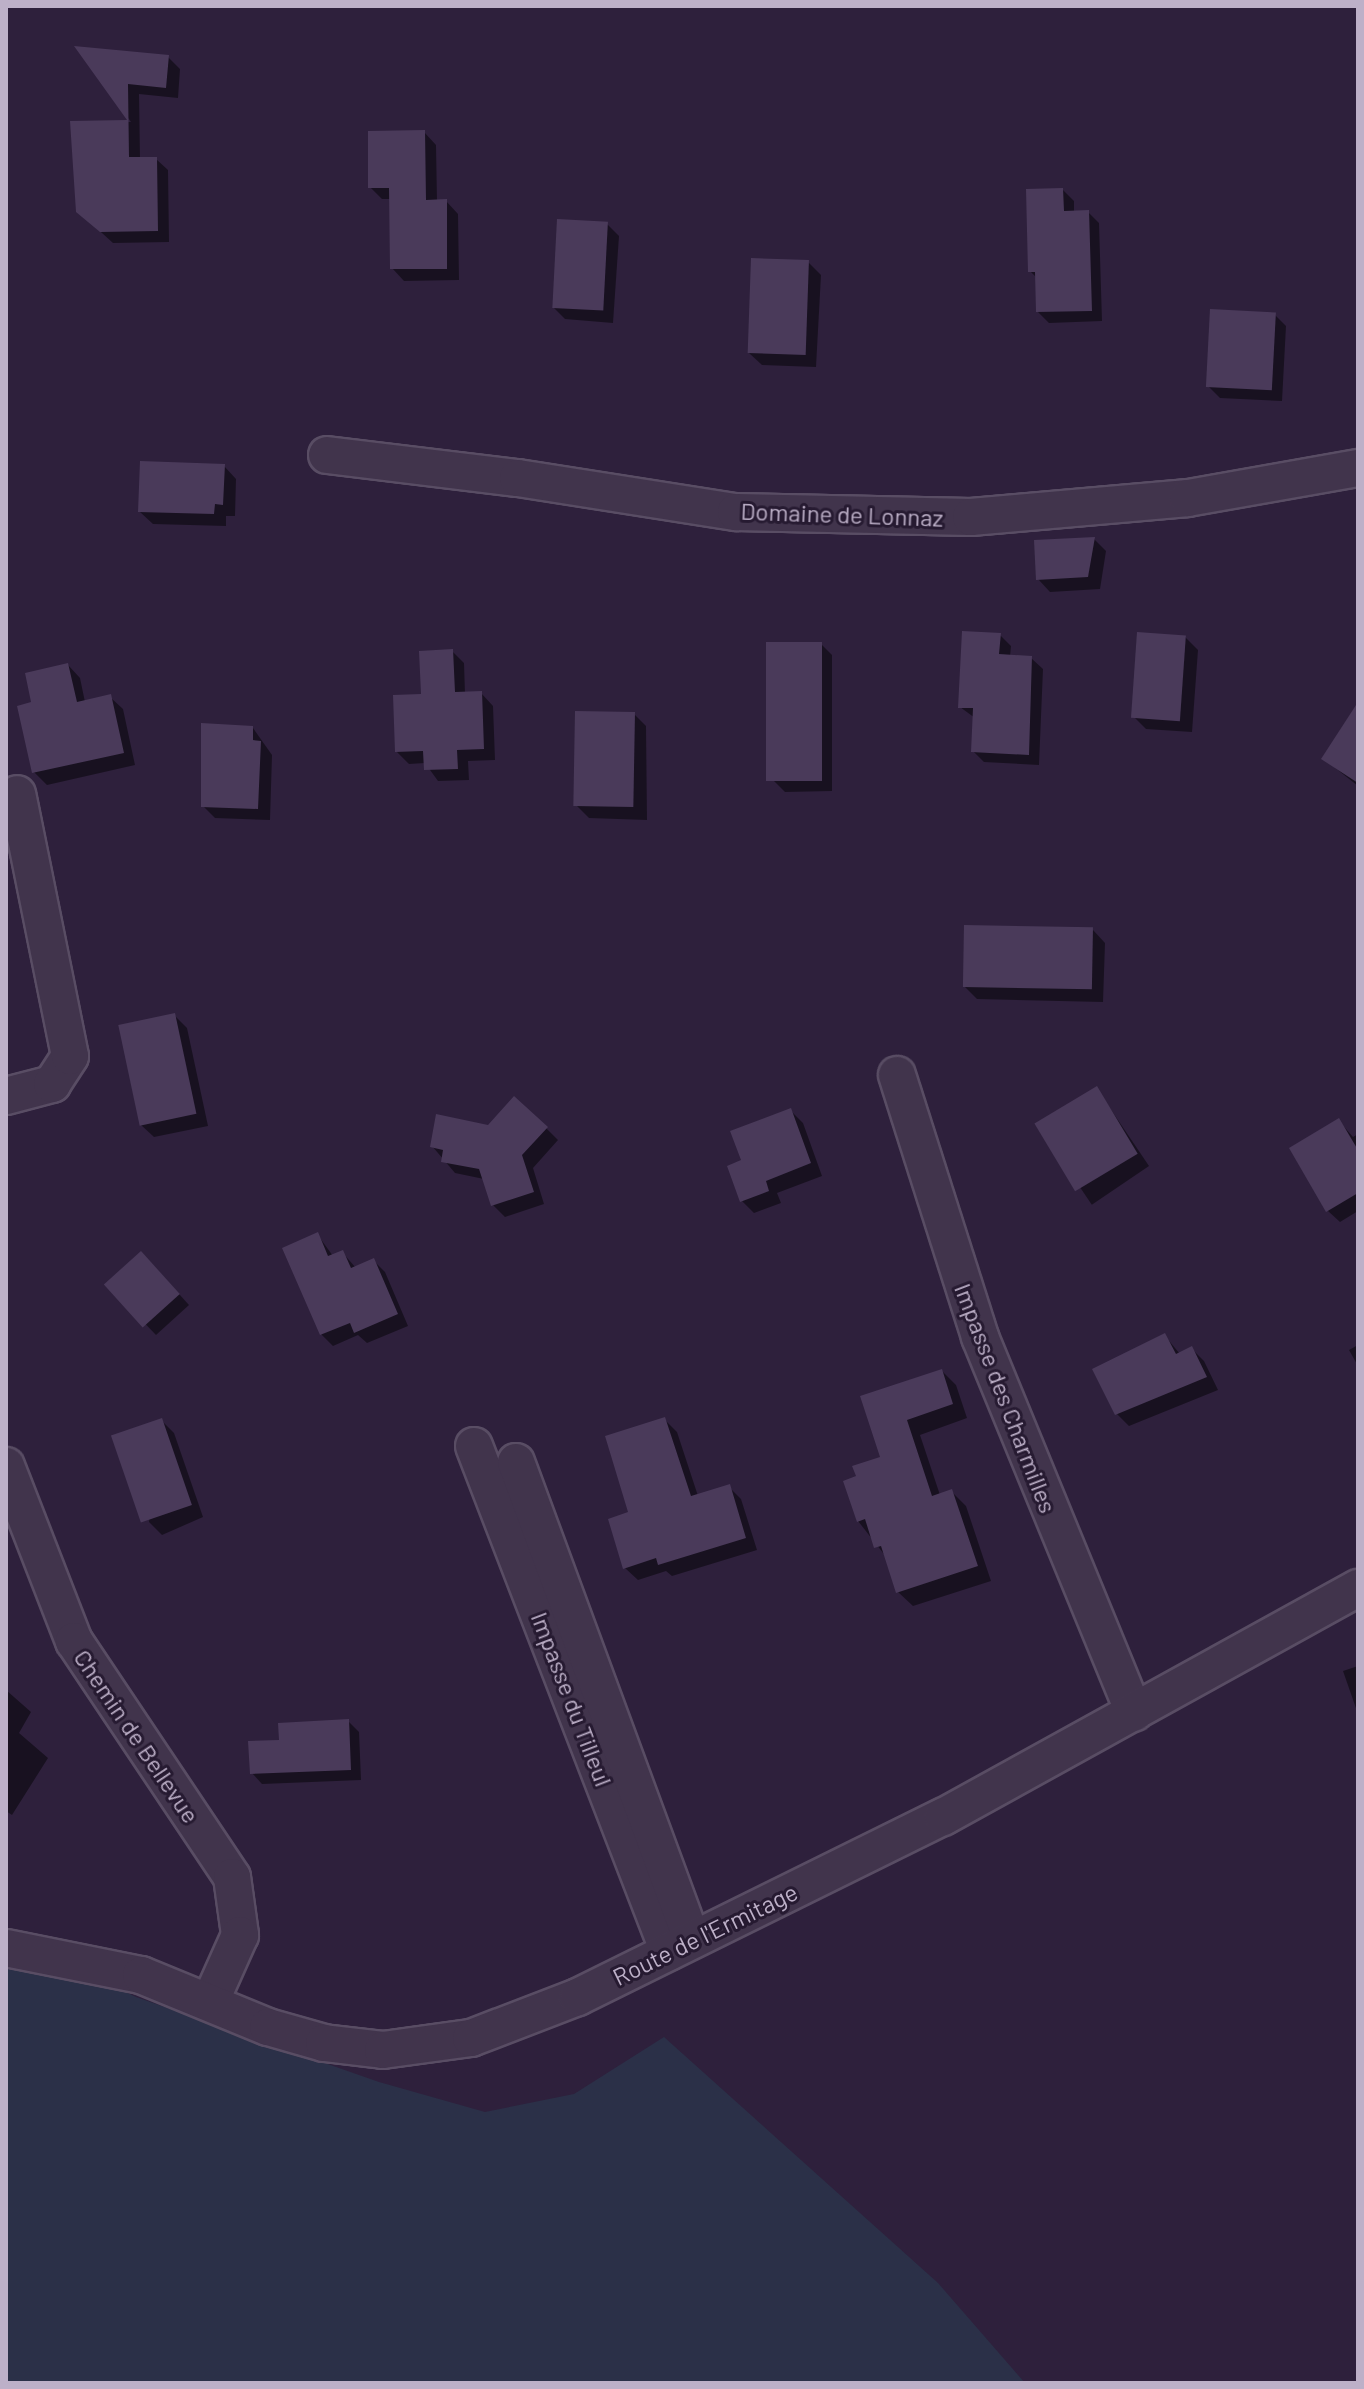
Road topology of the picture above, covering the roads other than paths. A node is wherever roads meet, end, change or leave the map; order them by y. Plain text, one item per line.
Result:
1 (327, 455) dead end
2 (1358, 468) edge
3 (17, 794) dead end
4 (897, 1075) dead end
5 (6, 1096) edge
6 (474, 1446) dead end
7 (516, 1462) dead end
8 (6, 1466) edge
9 (1358, 1588) edge
10 (1134, 1713) junction
11 (681, 1946) junction
12 (6, 1948) edge
13 (210, 2002) junction

1 - 2 street, Domaine de Lonnaz
3 - 5 street
4 - 10 street, Impasse des Charmilles
6 - 11 street, Impasse du Tilleul
7 - 11 street
8 - 13 street, Chemin de Bellevue
9 - 10 street, Route de l'Ermitage
10 - 11 street, Route de l'Ermitage
11 - 13 street, Route de l'Ermitage
12 - 13 street, Route de l'Ermitage

